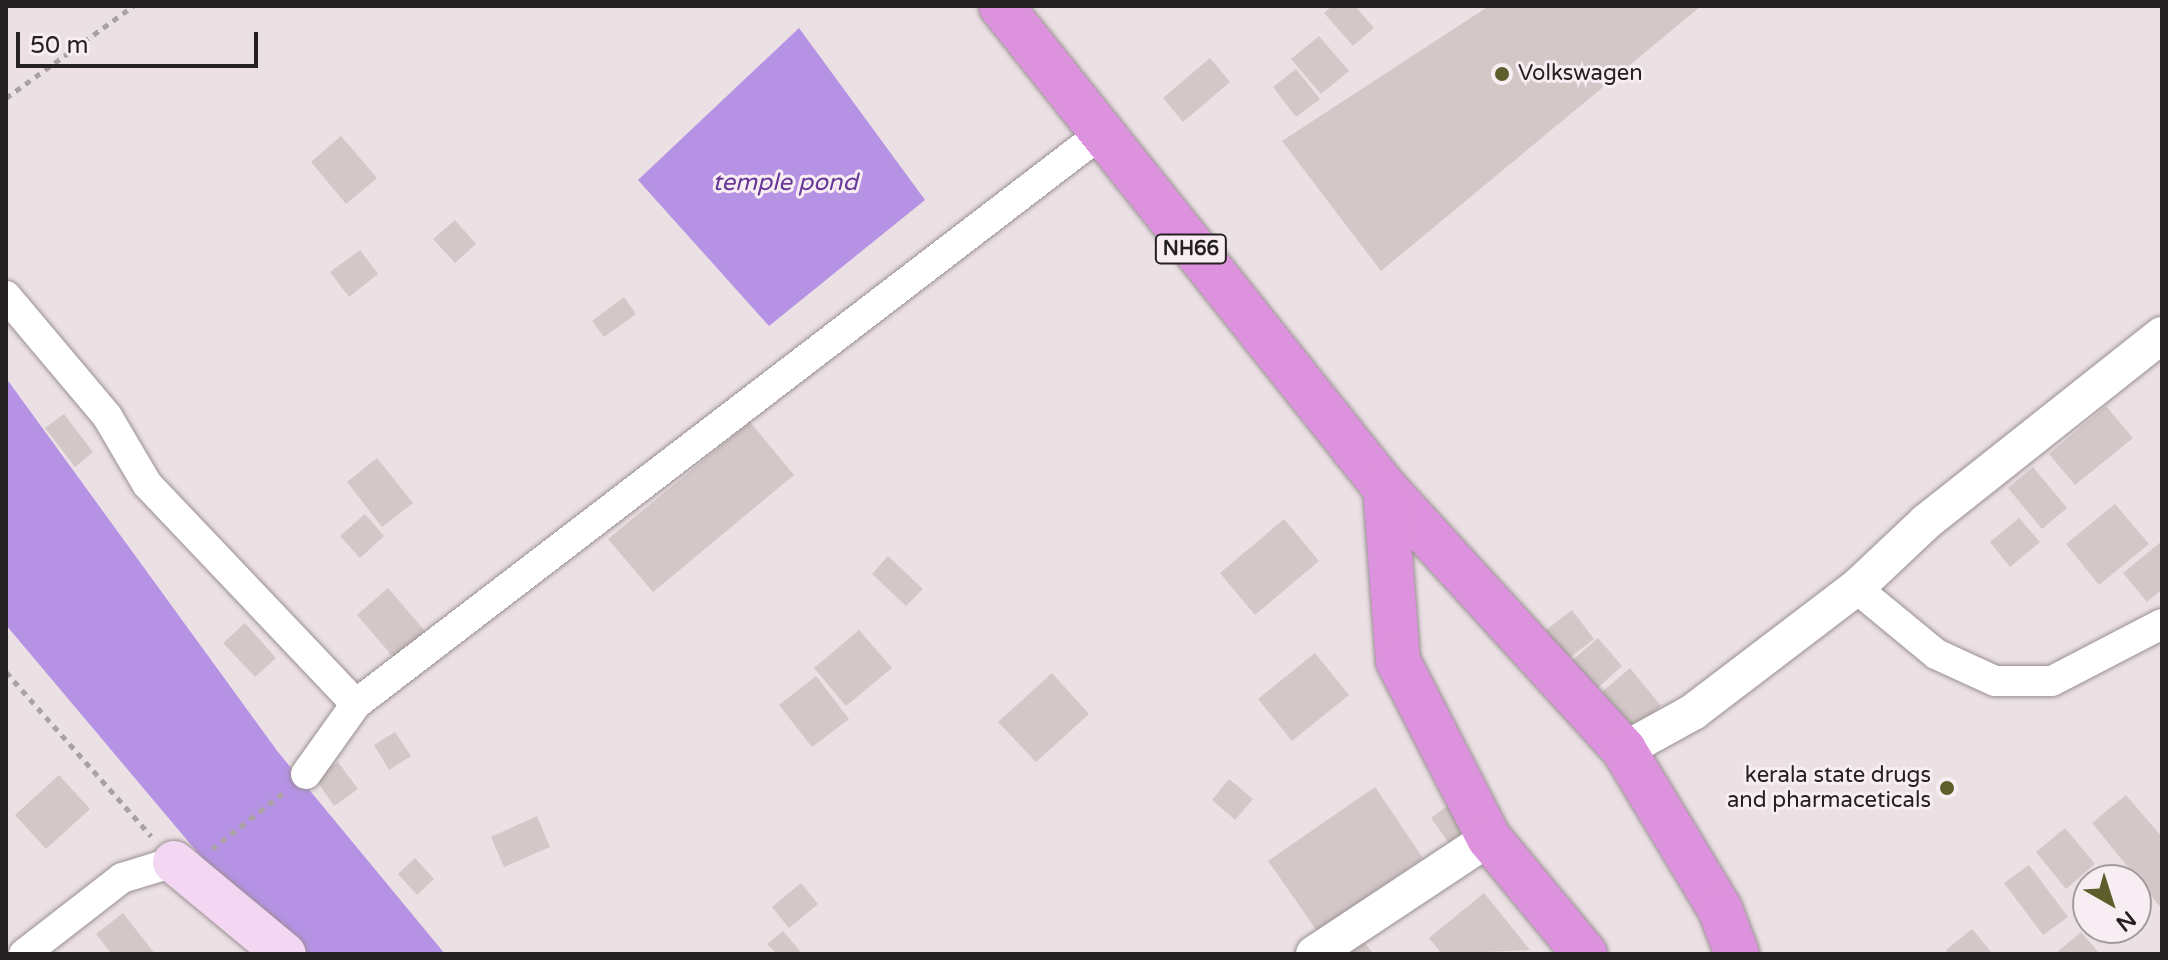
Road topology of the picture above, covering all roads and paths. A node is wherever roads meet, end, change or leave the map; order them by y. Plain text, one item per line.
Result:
1 (133, 6) edge
2 (1001, 6) edge
3 (6, 98) edge
4 (1099, 135) junction
5 (6, 296) edge
6 (2162, 335) edge
7 (1385, 488) junction
8 (1856, 588) junction
9 (2162, 624) edge
10 (6, 672) edge
11 (356, 704) junction
12 (1624, 750) junction
13 (306, 774) joint
14 (1489, 838) junction
15 (189, 858) junction
16 (24, 954) edge
17 (285, 954) edge
18 (1314, 954) edge
19 (1565, 954) edge
20 (1585, 954) edge
21 (1737, 954) edge

1 - 3 path
2 - 4 highway, NH66
4 - 7 highway, NH66
4 - 11 street
5 - 11 street
6 - 8 street
7 - 12 highway, NH66
7 - 14 highway
8 - 9 street
8 - 12 street
10 - 15 path
11 - 13 street
12 - 21 highway, NH66
13 - 15 path
14 - 18 street
14 - 19 street
14 - 20 highway
15 - 16 street
15 - 17 main road

